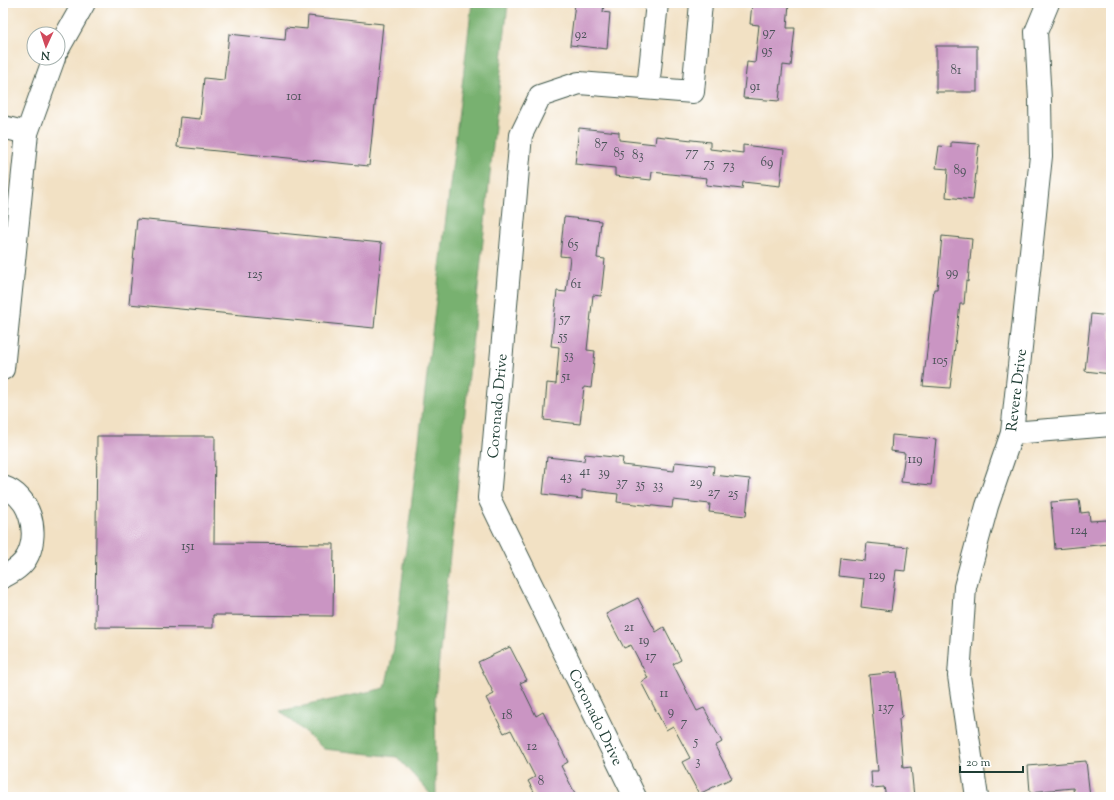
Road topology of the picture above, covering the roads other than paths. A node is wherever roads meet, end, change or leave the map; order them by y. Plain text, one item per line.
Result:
1 (84, 3) edge
2 (657, 3) edge
3 (701, 3) edge
4 (1048, 3) edge
5 (66, 36) edge
6 (51, 66) edge
7 (648, 88) junction
8 (3, 127) edge
9 (27, 133) junction
10 (3, 369) edge
11 (1111, 425) edge
12 (1012, 433) junction
13 (3, 487) edge
14 (3, 577) edge
15 (635, 797) edge
16 (977, 797) edge

1 - 5 street
2 - 7 street
3 - 7 street, Coronado Drive
4 - 12 street, Revere Drive
6 - 9 street
7 - 15 street, Coronado Drive
8 - 9 street
9 - 10 street
11 - 12 street
12 - 16 street, Revere Drive
13 - 14 street

